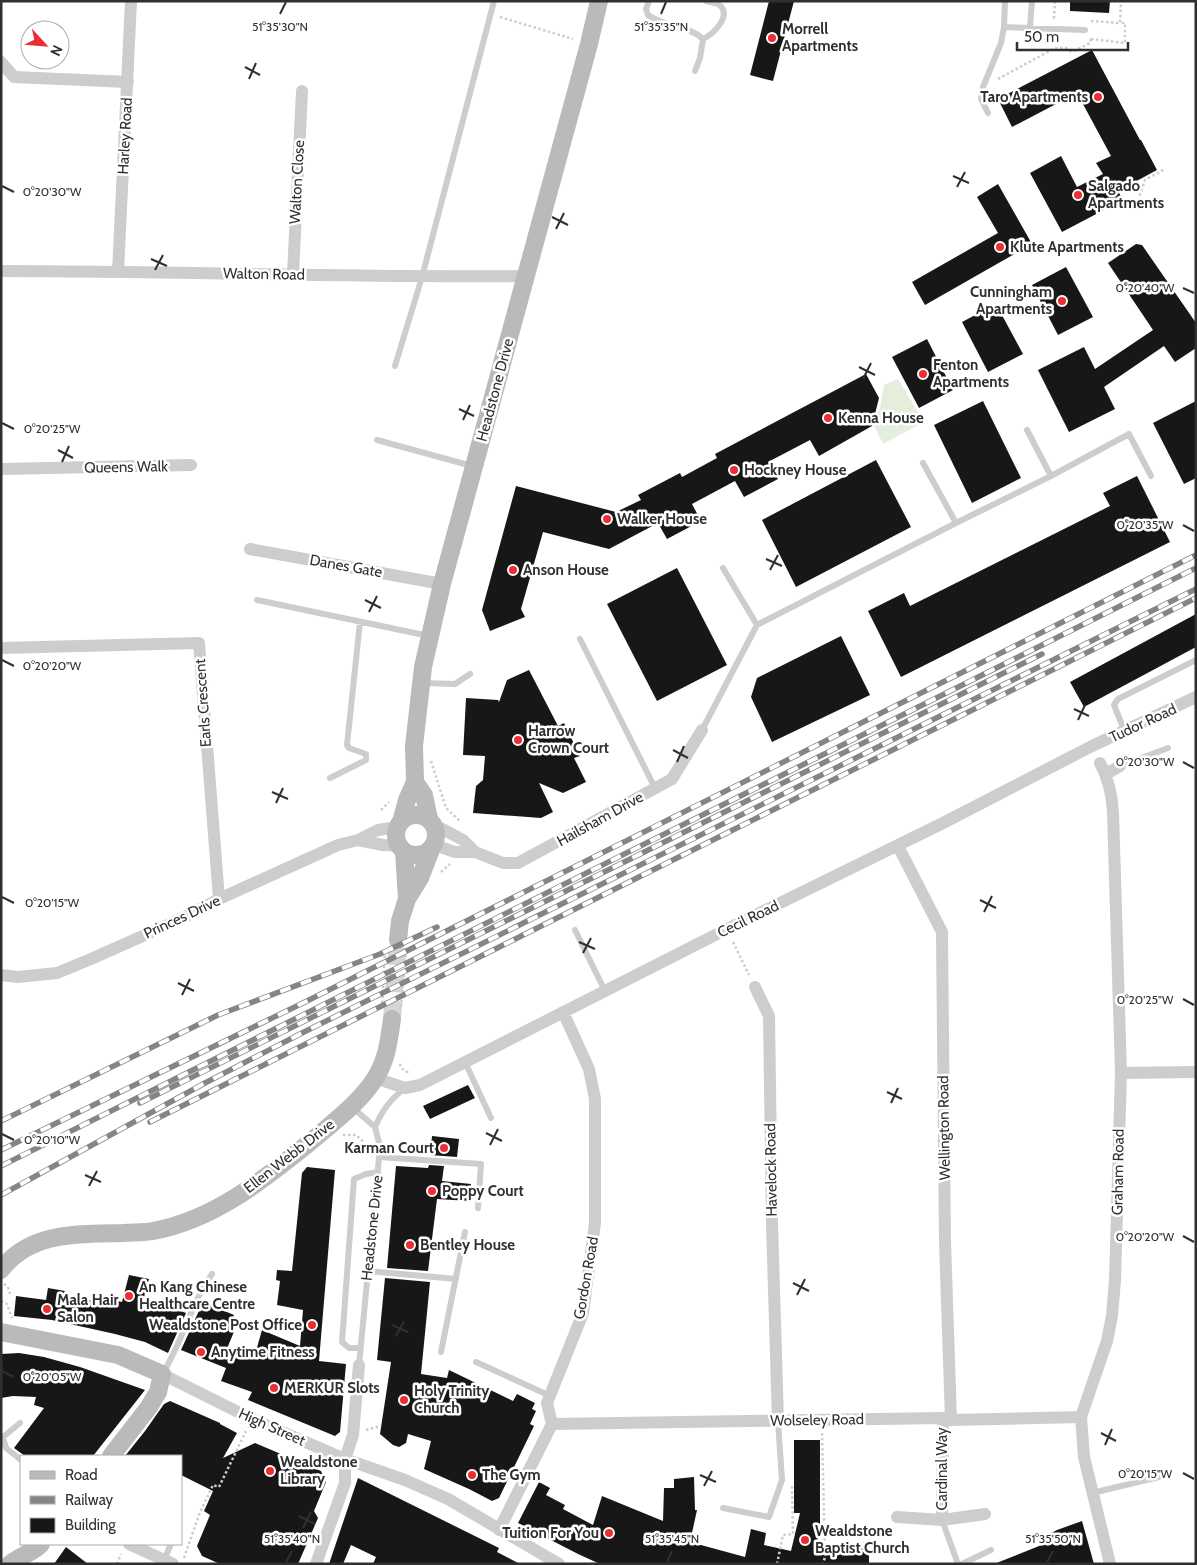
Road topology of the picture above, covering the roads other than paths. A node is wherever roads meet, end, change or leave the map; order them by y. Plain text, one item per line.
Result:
1 (131, 1) edge
2 (494, 1) edge
3 (599, 1) edge
4 (649, 1) edge
5 (706, 1) edge
6 (1005, 1) edge
7 (1032, 1) edge
8 (1004, 26) junction
9 (1030, 28) junction
10 (1085, 30) road end
11 (703, 39) junction
12 (1, 62) edge
13 (695, 71) dead end
14 (128, 82) junction
15 (302, 91) dead end
16 (988, 113) dead end
17 (1, 272) edge
18 (118, 272) junction
19 (292, 274) junction
20 (526, 276) junction
21 (422, 277) junction
22 (395, 366) dead end
23 (1027, 430) dead end
24 (377, 440) dead end
25 (923, 463) dead end
26 (191, 466) dead end
27 (474, 467) junction
28 (1, 469) edge
29 (1052, 476) junction
30 (1151, 476) dead end
31 (956, 523) junction
32 (250, 549) dead end
33 (723, 568) dead end
34 (442, 584) junction
35 (257, 600) dead end
36 (360, 622) junction
37 (757, 625) junction
38 (430, 636) junction
39 (580, 639) dead end
40 (1, 648) edge
41 (1196, 660) edge
42 (470, 674) dead end
43 (421, 683) junction
44 (1196, 697) edge
45 (702, 730) joint
46 (1125, 732) junction
47 (1090, 747) joint
48 (1168, 748) dead end
49 (1120, 766) joint
50 (330, 778) dead end
51 (415, 782) junction
52 (655, 788) junction
53 (431, 822) junction
54 (400, 824) junction
55 (358, 840) junction
56 (433, 846) junction
57 (898, 846) junction
58 (402, 848) junction
59 (475, 852) junction
60 (407, 899) junction
61 (219, 900) junction
62 (576, 930) dead end
63 (402, 943) tunnel mouth
64 (1, 975) edge
65 (755, 988) road end
66 (605, 991) junction
67 (563, 1012) junction
68 (396, 1017) tunnel mouth
69 (464, 1062) junction
70 (1196, 1072) edge
71 (1121, 1073) junction
72 (375, 1078) junction
73 (405, 1088) junction
74 (351, 1106) junction
75 (491, 1118) dead end
76 (375, 1127) junction
77 (379, 1157) junction
78 (378, 1172) junction
79 (478, 1208) dead end
80 (465, 1232) dead end
81 (1, 1270) edge
82 (368, 1271) junction
83 (212, 1274) dead end
84 (456, 1279) junction
85 (1, 1332) edge
86 (360, 1348) junction
87 (441, 1352) dead end
88 (476, 1362) dead end
89 (359, 1365) joint
90 (162, 1374) junction
91 (547, 1403) junction
92 (1082, 1417) junction
93 (947, 1419) junction
94 (778, 1421) junction
95 (20, 1424) dead end
96 (552, 1424) junction
97 (112, 1455) edge
98 (20, 1459) edge
99 (345, 1459) junction
100 (1159, 1476) dead end
101 (1092, 1493) junction
102 (723, 1508) dead end
103 (985, 1514) dead end
104 (898, 1517) dead end
105 (942, 1520) junction
106 (499, 1530) junction
107 (131, 1545) edge
108 (171, 1545) edge
109 (991, 1550) dead end
110 (37, 1552) edge
111 (169, 1562) edge
112 (10, 1564) edge
113 (316, 1564) edge
114 (559, 1564) edge
115 (960, 1564) edge
116 (1110, 1564) edge

1 - 14 street, Harley Road
2 - 21 lane
3 - 20 street, Headstone Drive
4 - 11 lane
5 - 11 lane
6 - 8 lane
7 - 9 lane
8 - 9 lane
8 - 16 lane
9 - 10 lane
11 - 13 lane
12 - 14 street
14 - 18 street, Harley Road
15 - 19 street, Walton Close
17 - 18 street, Walton Road
18 - 19 street, Walton Road
19 - 21 street, Walton Road
20 - 21 street, Walton Road
20 - 27 street, Headstone Drive
21 - 22 lane
23 - 29 lane
24 - 27 lane
25 - 31 lane
26 - 28 street, Queens Walk
27 - 34 street, Headstone Drive
29 - 30 lane
29 - 31 lane
31 - 37 lane
32 - 34 street, Danes Gate
33 - 37 lane
34 - 38 street, Headstone Drive
35 - 36 lane
36 - 38 lane
36 - 50 lane
37 - 45 lane
38 - 43 street, Headstone Drive
39 - 52 lane
40 - 61 street, Earls Crescent
41 - 46 lane
42 - 43 lane
43 - 51 street, Headstone Drive
44 - 46 street, Tudor Road
45 - 52 street, Hailsham Drive
46 - 47 street, Tudor Road
47 - 57 street, Cecil Road
48 - 49 lane
49 - 71 street, Graham Road
51 - 53 street, Headstone Drive
51 - 54 street, Headstone Drive
52 - 59 street, Hailsham Drive
53 - 54 street
53 - 56 street
53 - 59 street, Hailsham Drive
54 - 55 street, Princes Drive
54 - 58 street
55 - 58 street, Princes Drive
55 - 61 street, Princes Drive
56 - 58 street
56 - 59 street, Hailsham Drive
56 - 60 street
57 - 66 street, Cecil Road
57 - 93 street, Wellington Road
58 - 60 street
60 - 63 street
61 - 64 street, Princes Drive
62 - 66 lane
65 - 94 street, Havelock Road
66 - 67 street, Cecil Road
67 - 69 street, Cecil Road
67 - 91 street, Gordon Road
68 - 72 street
69 - 73 street, Cecil Road
69 - 75 lane
70 - 71 street
71 - 92 street, Graham Road
72 - 73 street
72 - 74 street
73 - 76 lane, Cecil Road
74 - 76 lane
74 - 81 street, Ellen Webb Drive
76 - 77 lane, Headstone Drive
77 - 78 lane, Headstone Drive
77 - 79 lane
78 - 82 lane, Headstone Drive
78 - 86 lane
80 - 84 lane
82 - 84 lane
82 - 86 lane, Headstone Drive
83 - 90 lane
84 - 87 lane
85 - 90 street, High Street
86 - 89 lane, Headstone Drive
88 - 91 lane
89 - 99 street, Headstone Drive
90 - 97 street
90 - 99 street, High Street
91 - 96 street
92 - 93 street, Wolseley Road
92 - 101 street, Graham Road
93 - 94 street, Wolseley Road
93 - 105 street, Cardinal Way
94 - 96 street, Wolseley Road
94 - 102 lane
95 - 98 lane
96 - 106 street
99 - 106 street, High Street
99 - 113 street, Headstone Drive
100 - 101 lane
101 - 116 street, Graham Road
103 - 105 street, Cardinal Way
104 - 105 street, Cardinal Way
105 - 115 lane
106 - 114 street, High Street
107 - 111 street
108 - 111 lane
109 - 115 lane
110 - 112 street

